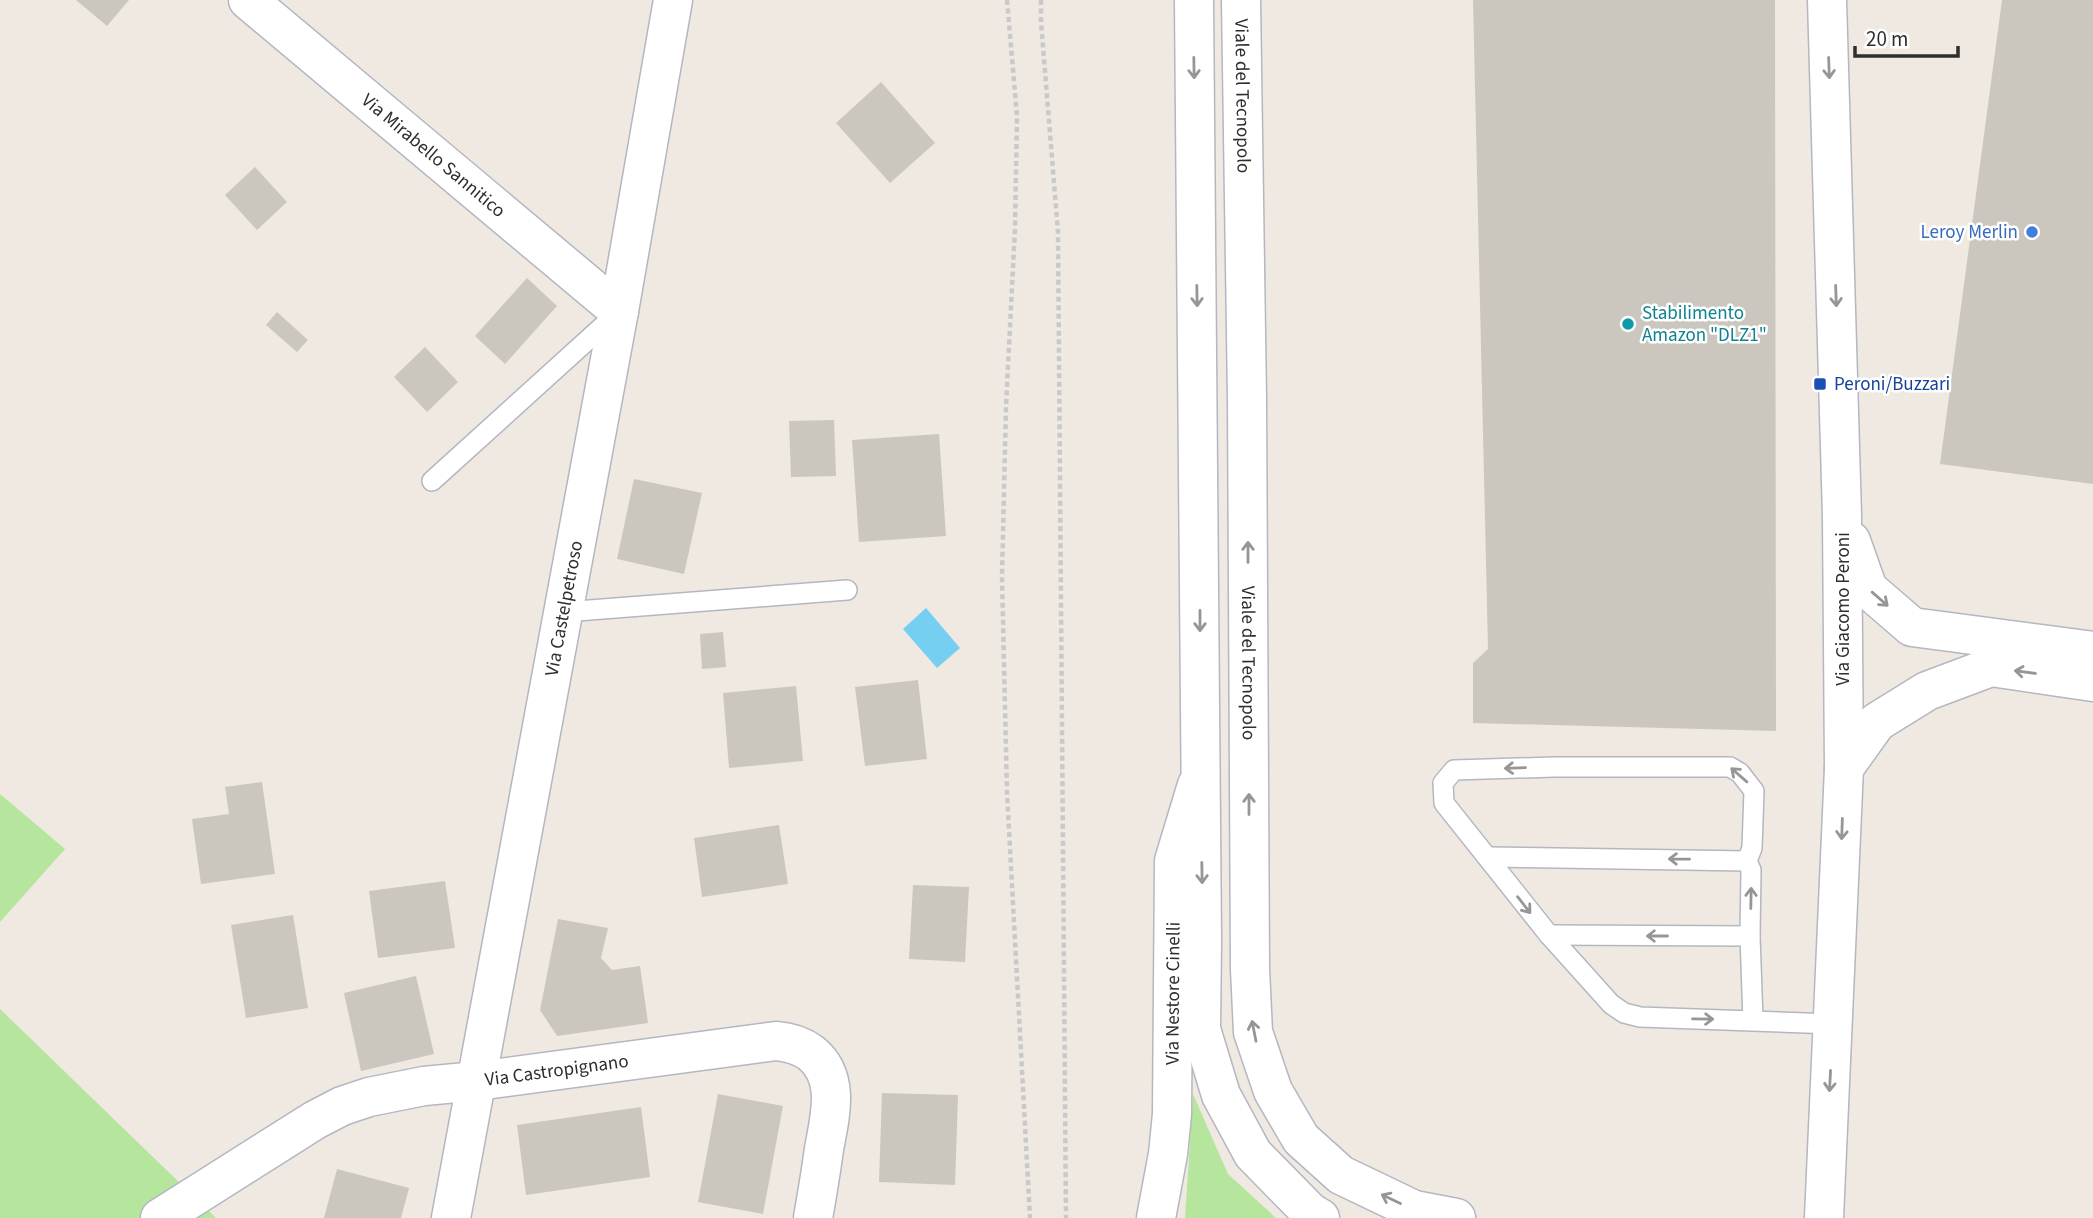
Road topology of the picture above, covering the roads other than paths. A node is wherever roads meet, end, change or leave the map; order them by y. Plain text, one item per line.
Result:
1 (248, 0) edge
2 (673, 0) edge
3 (1194, 0) edge
4 (1241, 0) edge
5 (1827, 0) edge
6 (619, 311) junction
7 (432, 481) dead end
8 (1842, 516) junction
9 (847, 590) dead end
10 (564, 612) junction
11 (2093, 651) edge
12 (2093, 682) edge
13 (1844, 768) junction
14 (1201, 774) junction
15 (1487, 858) junction
16 (1747, 861) junction
17 (1549, 936) junction
18 (1750, 936) junction
19 (1753, 1020) junction
20 (1833, 1024) junction
21 (477, 1081) junction
22 (160, 1218) edge
23 (451, 1218) edge
24 (813, 1218) edge
25 (1156, 1218) edge
26 (1320, 1218) edge
27 (1456, 1218) edge
28 (1824, 1218) edge

1 - 6 street, Via Mirabello Sannitico
2 - 6 street, Via Castelpetroso
3 -> 14 street
27 -> 4 street, Viale del Tecnopolo
5 -> 8 street, Via Giacomo Peroni
6 - 7 lane
6 - 10 street, Via Castelpetroso
8 -> 11 street
8 - 13 street, Via Giacomo Peroni
9 - 10 lane
10 - 21 street, Via Castelpetroso
12 -> 13 street
13 -> 20 street, Via Giacomo Peroni
14 - 25 street, Via Nestore Cinelli
14 -> 26 street
16 -> 15 lane
16 -> 15 lane
15 -> 17 lane
18 -> 16 lane
18 -> 17 lane
17 -> 19 lane
18 - 19 lane
19 - 20 lane
20 -> 28 street, Via Giacomo Peroni
21 - 22 street, Via Castropignano
21 - 23 street, Via Castelpetroso
21 - 24 street, Via Castropignano

